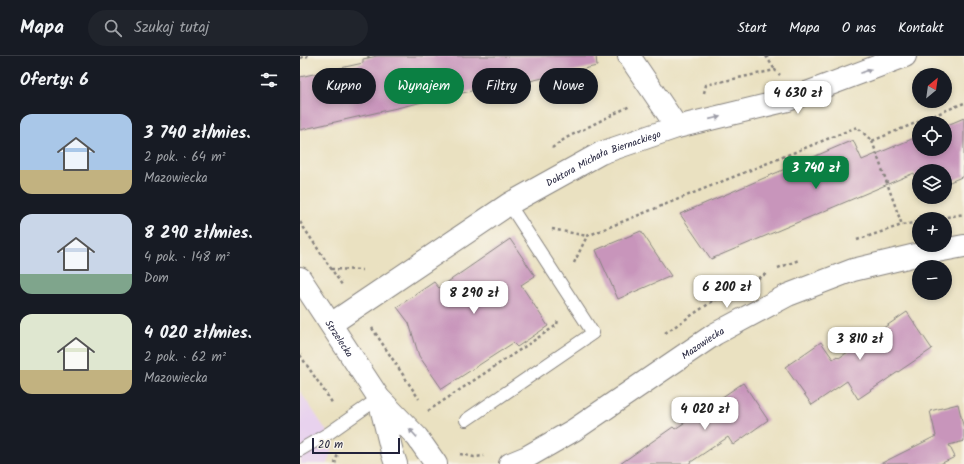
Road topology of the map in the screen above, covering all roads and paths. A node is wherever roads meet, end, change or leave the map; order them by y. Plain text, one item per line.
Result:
1 (308, 56) edge
2 (629, 56) edge
3 (766, 56) edge
4 (905, 56) edge
5 (300, 58) edge
6 (775, 70) junction
7 (783, 79) dead end
8 (702, 101) dead end
9 (964, 102) edge
10 (678, 127) junction
11 (872, 141) junction
12 (509, 204) junction
13 (964, 214) edge
14 (952, 216) edge
15 (300, 222) edge
16 (902, 225) dead end
17 (964, 246) edge
18 (300, 278) edge
19 (563, 287) junction
20 (357, 307) junction
21 (331, 324) junction
22 (379, 398) junction
23 (428, 412) junction
24 (431, 416) dead end
25 (466, 420) dead end
26 (300, 450) edge
27 (456, 452) dead end
28 (490, 453) dead end
29 (520, 462) edge
30 (396, 464) edge
31 (436, 464) edge

1 - 5 path
2 - 10 street
3 - 6 path
10 -> 4 street, Doktora Michała Biernackiego
6 - 7 path
6 - 8 path
9 - 11 path
10 - 12 street, Doktora Michała Biernackiego
11 - 16 path
11 - 19 path
12 - 19 lane
12 - 20 street, Doktora Michała Biernackiego
13 - 14 path
15 - 20 path
17 - 29 street, Mazowiecka
18 - 21 street, Strzelecka
19 - 23 path
19 - 25 lane
20 - 21 street, Doktora Michała Biernackiego
20 - 23 path
21 - 22 street, Strzelecka
22 - 26 lane
22 - 30 street, Strzelecka
31 -> 22 street, Strzelecka
23 - 24 path
27 - 28 path

